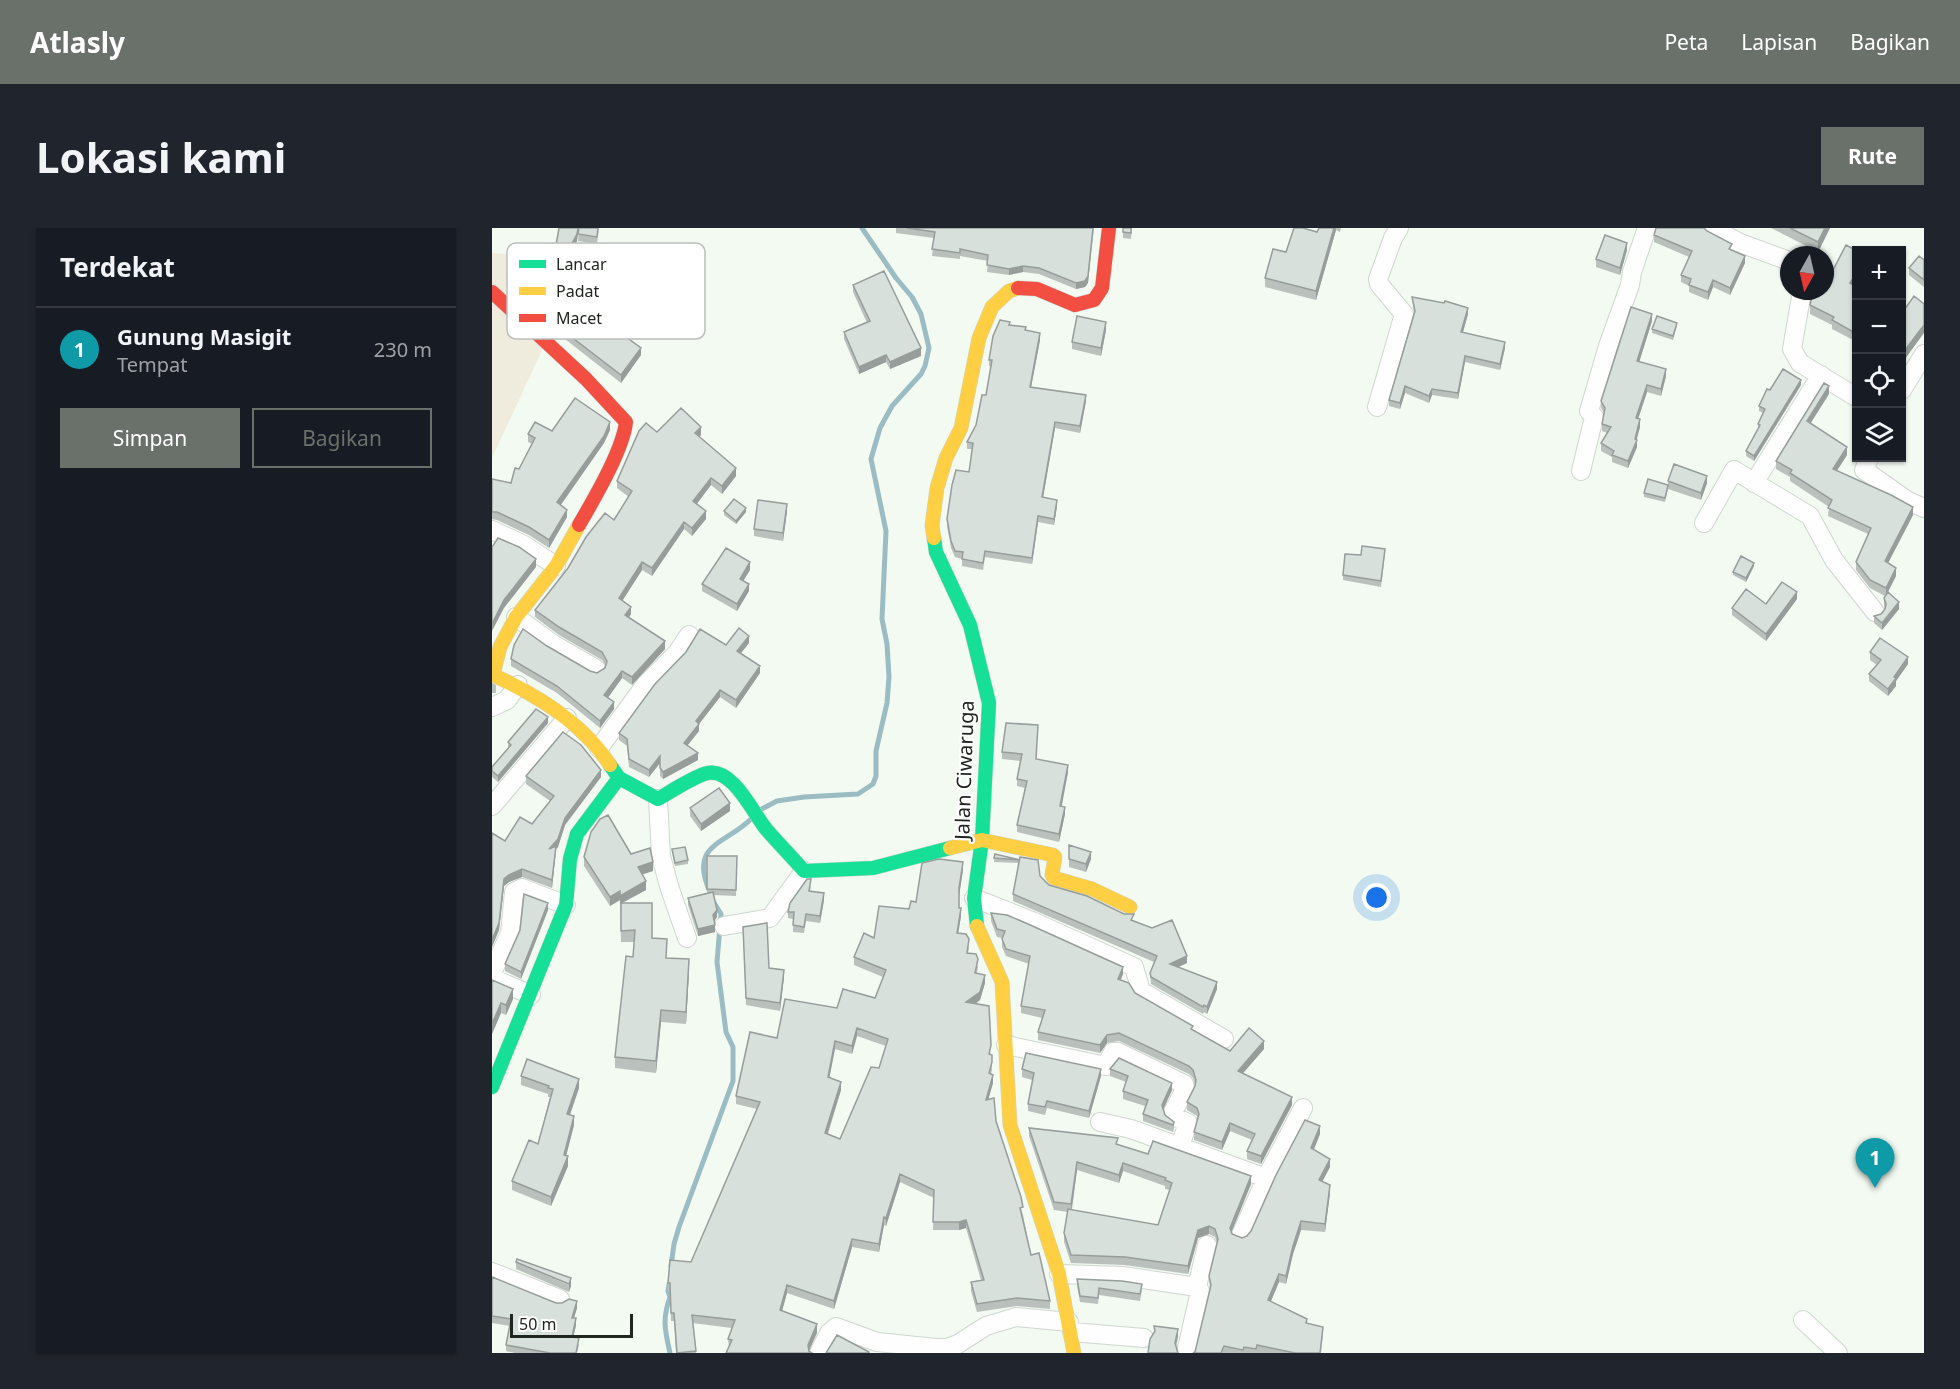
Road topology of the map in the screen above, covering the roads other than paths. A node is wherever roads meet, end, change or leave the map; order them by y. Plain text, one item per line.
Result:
1 (1109, 228) edge
2 (1399, 228) edge
3 (1647, 228) edge
4 (1712, 228) edge
5 (1780, 258) edge
6 (492, 292) edge
7 (1800, 300) edge
8 (507, 306) edge
9 (542, 339) edge
10 (1924, 354) edge
11 (1821, 375) junction
12 (1906, 383) edge
13 (1852, 394) edge
14 (1377, 407) dead end
15 (1867, 462) edge
16 (1581, 471) dead end
17 (1754, 483) junction
18 (1924, 508) edge
19 (1704, 523) dead end
20 (492, 530) edge
21 (556, 566) junction
22 (1875, 612) dead end
23 (516, 617) junction
24 (689, 635) dead end
25 (596, 669) dead end
26 (492, 675) edge
27 (518, 685) junction
28 (492, 707) edge
29 (567, 718) junction
30 (598, 748) junction
31 (619, 778) junction
32 (658, 799) junction
33 (492, 806) edge
34 (982, 840) junction
35 (804, 871) junction
36 (974, 898) junction
37 (566, 905) junction
38 (1130, 907) dead end
39 (724, 926) dead end
40 (687, 938) dead end
41 (492, 973) edge
42 (492, 978) edge
43 (531, 995) junction
44 (1224, 1039) dead end
45 (1006, 1045) junction
46 (492, 1088) edge
47 (1303, 1108) dead end
48 (1100, 1122) dead end
49 (1180, 1146) junction
50 (1266, 1178) junction
51 (1241, 1235) edge
52 (1207, 1245) dead end
53 (492, 1272) edge
54 (1059, 1274) junction
55 (1197, 1287) junction
56 (560, 1299) dead end
57 (1803, 1320) dead end
58 (1071, 1327) junction
59 (1144, 1338) dead end
60 (819, 1353) edge
61 (1074, 1353) edge
62 (1186, 1353) edge
63 (1838, 1353) edge

1 - 34 street, Jalan Ciwaruga
2 - 14 street
3 - 16 street
4 - 5 street
6 - 8 street
7 - 11 street
9 - 21 street
10 - 12 street
11 - 13 street
11 - 17 street
15 - 18 street
17 - 19 street
17 - 22 street
20 - 21 street
21 - 23 street
23 - 25 street
23 - 26 street
24 - 30 street
26 - 27 street
27 - 28 street
27 - 29 street
29 - 30 street
29 - 33 street
30 - 31 street
31 - 32 street
31 - 37 street
32 - 35 street
32 - 40 street
34 - 35 street
34 - 36 street, Jalan Ciwaruga
34 - 38 street
35 - 39 street
36 - 44 street
36 - 45 street, Jalan Ciwaruga
37 - 41 street
37 - 43 street
42 - 43 street
43 - 46 street
45 - 49 street
45 - 54 street, Jalan Ciwaruga
47 - 50 street
48 - 49 street
49 - 50 street
50 - 51 street
52 - 55 street
53 - 56 street
54 - 55 street
54 - 58 street, Jalan Ciwaruga
55 - 62 street
57 - 63 street
58 - 59 street
58 - 60 street
58 - 61 street, Jalan Ciwaruga

